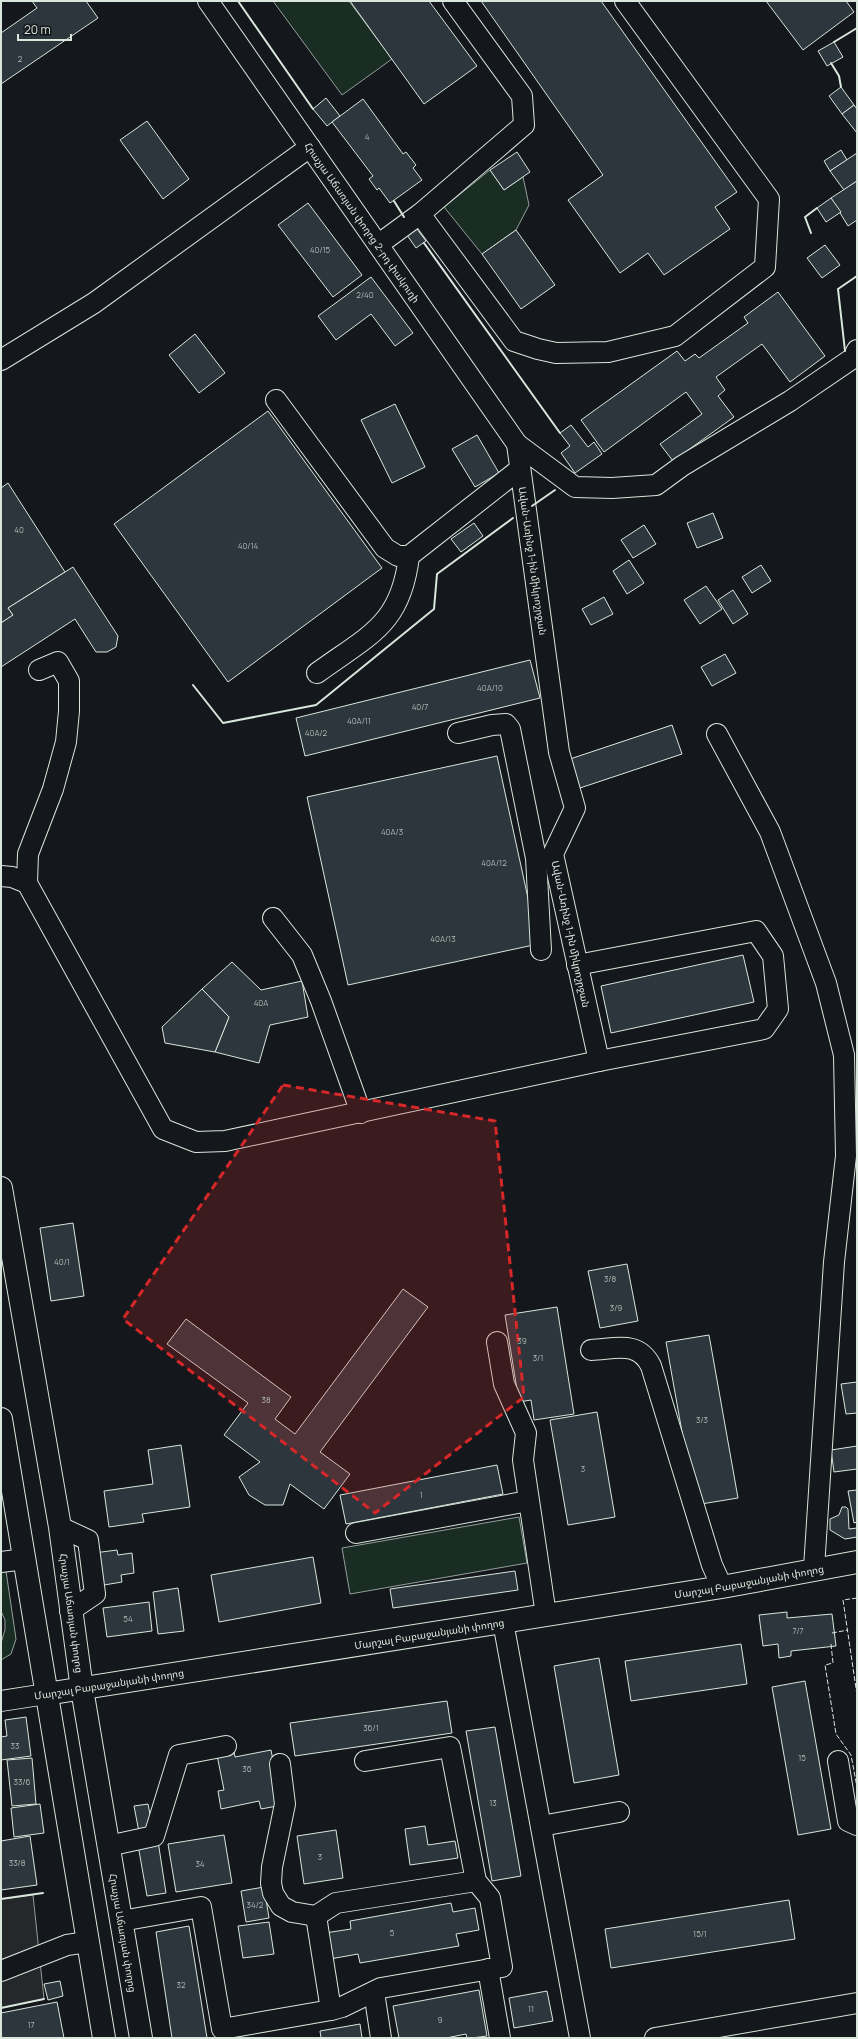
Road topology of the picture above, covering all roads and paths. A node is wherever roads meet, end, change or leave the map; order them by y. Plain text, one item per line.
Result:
1 (208, 1) edge
2 (453, 1) edge
3 (625, 1) edge
4 (310, 147) junction
5 (420, 214) junction
6 (379, 244) junction
7 (857, 350) edge
8 (1, 360) edge
9 (276, 400) dead end
10 (517, 444) junction
11 (520, 469) junction
12 (409, 556) junction
13 (39, 670) dead end
14 (317, 673) dead end
15 (458, 733) dead end
16 (717, 734) dead end
17 (545, 856) junction
18 (1, 876) edge
19 (28, 883) junction
20 (273, 918) dead end
21 (541, 950) dead end
22 (578, 965) junction
23 (857, 1040) edge
24 (844, 1055) junction
25 (599, 1061) junction
26 (361, 1113) junction
27 (1, 1188) edge
28 (497, 1342) dead end
29 (591, 1350) dead end
30 (1, 1419) edge
31 (528, 1501) junction
32 (356, 1533) dead end
33 (25, 1559) junction
34 (1, 1562) edge
35 (857, 1562) edge
36 (814, 1568) junction
37 (722, 1586) junction
38 (546, 1615) junction
39 (503, 1622) junction
40 (82, 1689) junction
41 (46, 1694) junction
42 (1, 1701) edge
43 (226, 1746) dead end
44 (365, 1761) dead end
45 (838, 1762) dead end
46 (280, 1764) dead end
47 (619, 1812) dead end
48 (857, 1825) edge
49 (541, 1826) junction
50 (108, 1846) junction
51 (476, 1881) junction
52 (316, 1916) junction
53 (121, 1921) junction
54 (87, 1942) junction
55 (488, 1969) junction
56 (1, 1970) edge
57 (374, 1992) junction
58 (857, 2003) edge
59 (331, 2010) junction
60 (678, 2036) edge
61 (104, 2038) edge
62 (141, 2038) edge
63 (381, 2038) edge
64 (500, 2038) edge
65 (580, 2038) edge
66 (655, 2038) edge

1 - 4 street, Հրաչյա Աճառյան փողոց 2-րդ փակուղի
2 - 5 street
3 - 5 street
4 - 6 street, Հրաչյա Աճառյան փողոց 2-րդ փակուղի
4 - 8 street
5 - 6 street
6 - 10 street, Հրաչյա Աճառյան փողոց 2-րդ փակուղի
7 - 10 street
9 - 12 street
10 - 11 street, Ավան-Առինջ 1-ին միկրոշրջան
11 - 12 street
11 - 17 street, Ավան-Առինջ 1-ին միկրոշրջան
12 - 14 street
13 - 19 street
15 - 17 street
16 - 24 street
17 - 21 street
17 - 22 street, Ավան-Առինջ 1-ին միկրոշրջան
18 - 19 street
19 - 26 street
20 - 26 street
22 - 25 street, Ավան-Առինջ 1-ին միկրոշրջան
22 - 25 street
23 - 24 street
24 - 36 street
25 - 26 street
27 - 40 main road, Հրաչյա Աճառյան փողոց
28 - 31 street
29 - 37 street
30 - 33 main road
31 - 32 street
31 - 38 street
33 - 34 street
33 - 41 main road
35 - 36 main road, Մարշալ Բաբաջանյանի փողոց
36 - 37 main road, Մարշալ Բաբաջանյանի փողոց
37 - 38 main road, Մարշալ Բաբաջանյանի փողոց
38 - 39 main road, Մարշալ Բաբաջանյանի փողոց
39 - 40 main road, Մարշալ Բաբաջանյանի փողոց
39 - 49 street
40 - 41 main road, Մարշալ Բաբաջանյանի փողոց
40 - 50 main road, Հրաչյա Աճառյան փողոց
41 - 42 street, Մարշալ Բաբաջանյանի փողոց
41 - 54 main road
43 - 50 street
44 - 51 street
45 - 48 street
46 - 52 street
47 - 49 street
49 - 65 street
50 - 53 main road, Հրաչյա Աճառյան փողոց
51 - 52 street
51 - 55 street
52 - 59 street
53 - 59 street
53 - 62 main road, Հրաչյա Աճառյան փողոց
54 - 56 street
54 - 61 main road
55 - 57 street
55 - 64 street
57 - 59 street
57 - 63 street
58 - 60 street
60 - 66 street

